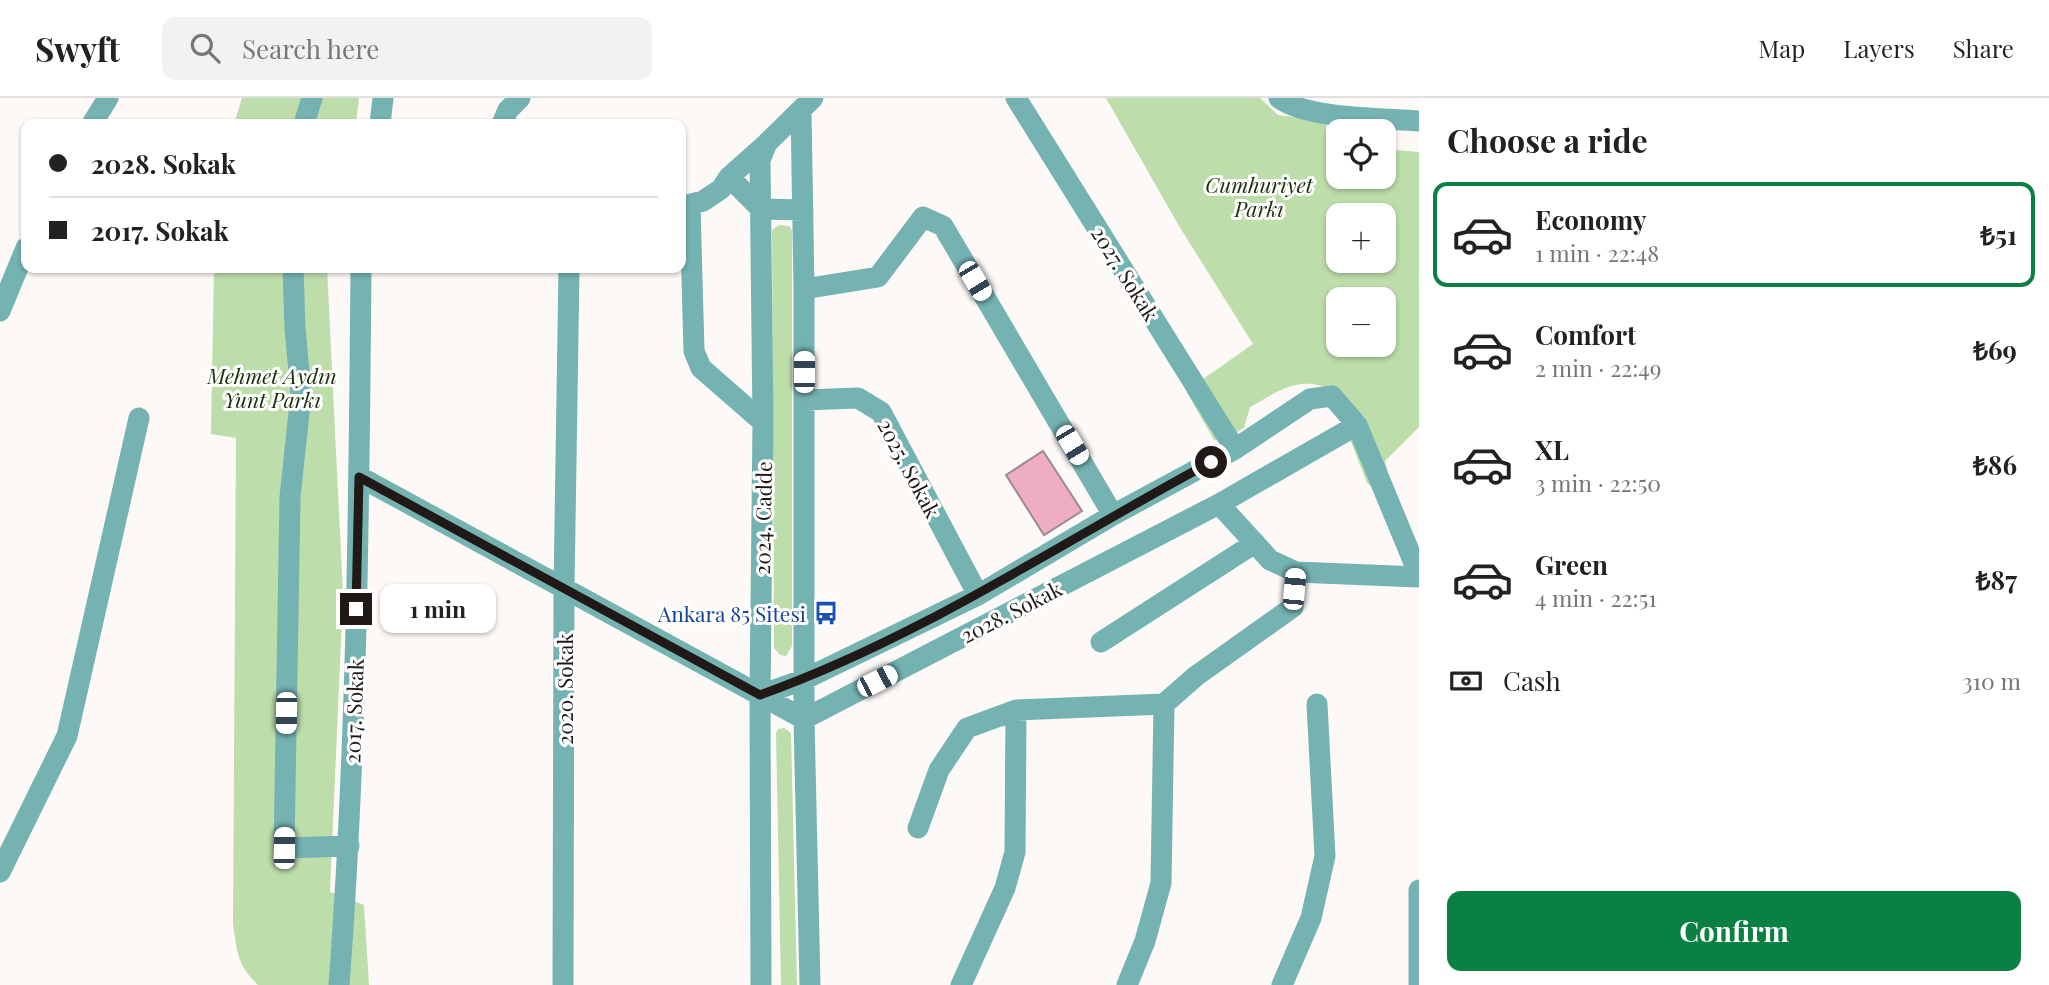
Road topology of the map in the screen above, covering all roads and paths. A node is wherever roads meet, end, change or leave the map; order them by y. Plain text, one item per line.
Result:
1 (108, 98) edge
2 (312, 98) edge
3 (383, 98) edge
4 (520, 98) edge
5 (1016, 98) edge
6 (1279, 98) edge
7 (807, 104) edge
8 (1348, 106) edge
9 (95, 119) edge
10 (305, 119) edge
11 (381, 119) edge
12 (504, 119) edge
13 (1419, 121) edge
14 (767, 144) junction
15 (729, 177) junction
16 (686, 206) edge
17 (761, 209) junction
18 (803, 210) junction
19 (686, 222) edge
20 (21, 260) edge
21 (293, 273) edge
22 (361, 273) edge
23 (569, 273) edge
24 (804, 289) junction
25 (0, 311) edge
26 (804, 400) junction
27 (139, 418) dead end
28 (763, 422) junction
29 (1357, 425) junction
30 (1235, 449) junction
31 (359, 477) junction
32 (1219, 504) junction
33 (1113, 515) junction
34 (1255, 543) junction
35 (1296, 572) junction
36 (1419, 576) edge
37 (565, 588) junction
38 (978, 595) junction
39 (1101, 642) dead end
40 (803, 680) junction
41 (760, 695) junction
42 (1164, 704) junction
43 (1317, 704) dead end
44 (1016, 710) junction
45 (804, 719) junction
46 (918, 828) dead end
47 (349, 846) junction
48 (0, 872) edge
49 (1419, 890) edge
50 (339, 985) edge
51 (563, 985) edge
52 (761, 985) edge
53 (810, 985) edge
54 (961, 985) edge
55 (1127, 985) edge
56 (1282, 985) edge
57 (1419, 985) edge

1 - 9 street
2 - 10 street
3 - 11 street
4 - 12 street
5 - 30 street, 2027. Sokak
6 - 8 street
7 - 14 street, 2024. Cadde
7 - 18 street, 2024. Cadde
8 - 13 street
14 - 15 street
14 - 17 street, 2024. Cadde
15 - 16 street
15 - 17 street
17 - 18 street
17 - 28 street, 2024. Cadde
18 - 24 street, 2024. Cadde
19 - 28 street
20 - 25 street
21 - 47 street
22 - 31 street, 2017. Sokak
23 - 37 street, 2020. Sokak
24 - 26 street, 2024. Cadde
24 - 33 street
26 - 38 street, 2025. Sokak
26 - 40 street, 2024. Cadde
27 - 48 street
28 - 41 street, 2024. Cadde
29 - 30 street, 2028. Sokak
29 - 32 street, 2028. Sokak
29 - 36 street, 2028. Sokak
30 - 33 street, 2028. Sokak
31 - 37 street
31 - 47 street, 2017. Sokak
32 - 34 street, 2028. Sokak
32 - 45 street, 2028. Sokak
33 - 38 street, 2028. Sokak
34 - 35 street, 2028. Sokak
34 - 39 street
35 - 36 street, 2028. Sokak
35 - 42 street
37 - 41 street
37 - 51 street, 2020. Sokak
38 - 40 street, 2028. Sokak
40 - 41 street, 2028. Sokak
40 - 45 street, 2024. Cadde
41 - 45 street
41 - 52 street, 2024. Cadde
42 - 44 street
42 - 55 street
43 - 56 street
44 - 46 street
44 - 54 street
45 - 53 street, 2024. Cadde
47 - 50 street, 2017. Sokak
49 - 57 street

